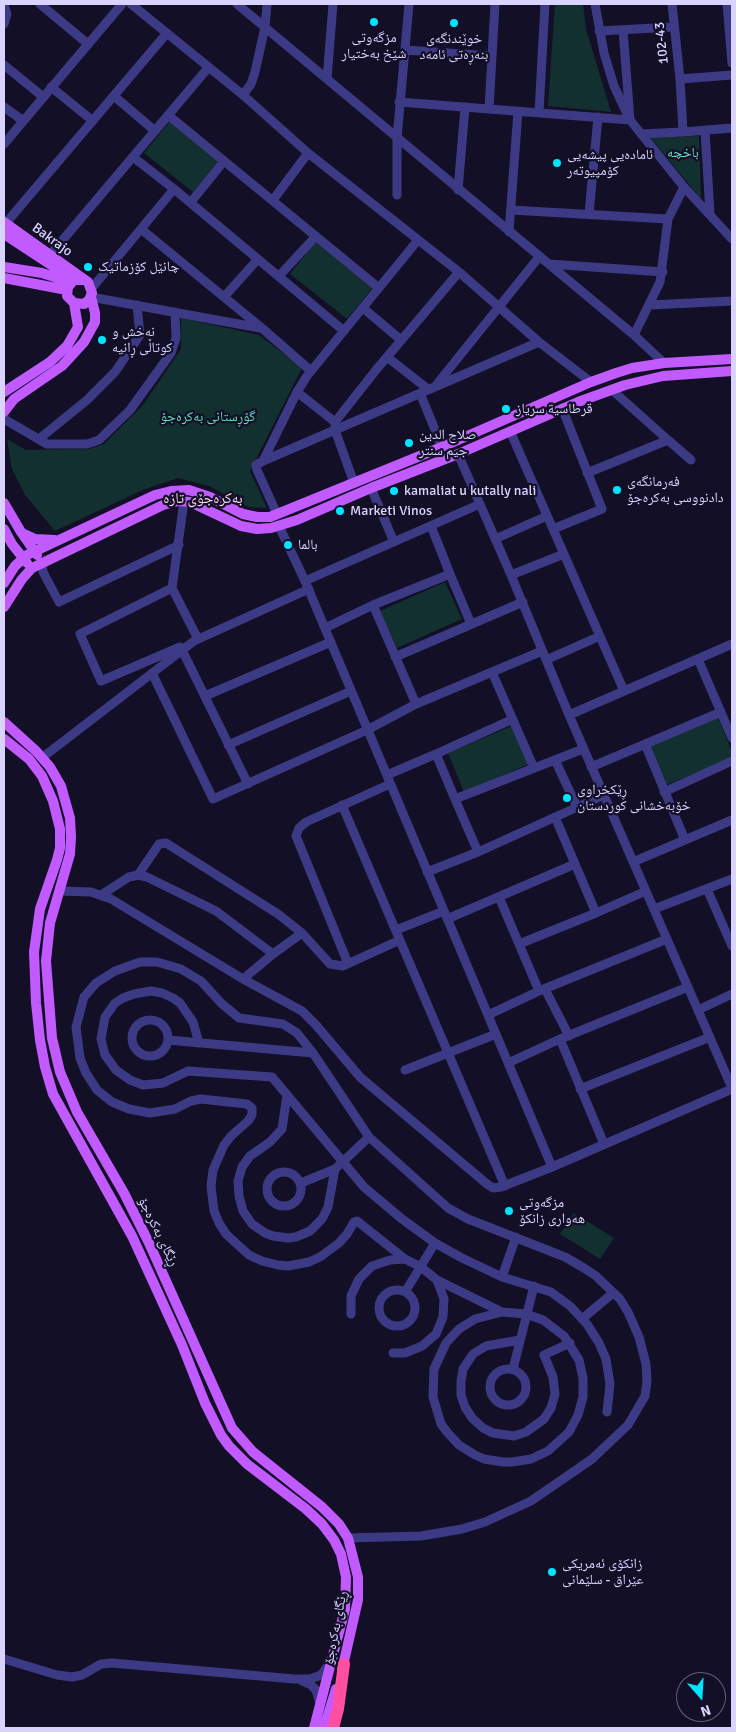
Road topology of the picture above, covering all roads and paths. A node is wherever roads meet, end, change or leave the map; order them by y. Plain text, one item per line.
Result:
1 (40, 4) edge
2 (122, 4) edge
3 (131, 4) edge
4 (237, 4) edge
5 (267, 4) edge
6 (333, 4) edge
7 (409, 4) edge
8 (495, 4) edge
9 (545, 4) edge
10 (595, 4) edge
11 (672, 4) edge
12 (727, 4) edge
13 (4, 5) edge
14 (4, 24) edge
15 (264, 27) junction
16 (674, 27) junction
17 (624, 30) junction
18 (600, 32) junction
19 (167, 33) junction
20 (88, 44) junction
21 (405, 50) junction
22 (491, 56) junction
23 (732, 63) edge
24 (4, 65) edge
25 (208, 68) junction
26 (732, 75) edge
27 (327, 79) junction
28 (680, 79) junction
29 (51, 87) junction
30 (243, 95) junction
31 (42, 96) junction
32 (114, 96) junction
33 (400, 102) junction
34 (4, 106) edge
35 (464, 107) junction
36 (489, 109) junction
37 (518, 111) junction
38 (539, 112) junction
39 (168, 115) junction
40 (598, 118) junction
41 (22, 120) junction
42 (630, 120) junction
43 (93, 121) junction
44 (732, 128) edge
45 (705, 130) junction
46 (155, 131) junction
47 (683, 132) junction
48 (641, 134) junction
49 (397, 138) junction
50 (4, 144) edge
51 (308, 153) junction
52 (133, 157) junction
53 (224, 161) junction
54 (684, 187) junction
55 (174, 188) junction
56 (458, 190) junction
57 (397, 194) dead end
58 (273, 200) junction
59 (191, 202) junction
60 (511, 210) junction
61 (589, 214) junction
62 (710, 214) junction
63 (668, 219) junction
64 (4, 226) edge
65 (141, 230) junction
66 (509, 232) junction
67 (316, 236) junction
68 (732, 239) edge
69 (418, 240) junction
70 (50, 255) junction
71 (539, 257) junction
72 (258, 259) junction
73 (548, 264) junction
74 (4, 267) edge
75 (458, 272) junction
76 (663, 272) junction
77 (279, 276) junction
78 (4, 278) edge
79 (80, 286) junction
80 (379, 288) junction
81 (224, 298) junction
82 (732, 302) edge
83 (74, 304) junction
84 (137, 305) junction
85 (650, 305) junction
86 (499, 306) junction
87 (362, 308) junction
88 (175, 312) junction
89 (263, 329) junction
90 (344, 331) junction
91 (634, 335) junction
92 (401, 340) junction
93 (539, 342) junction
94 (387, 357) junction
95 (732, 359) edge
96 (664, 363) junction
97 (311, 371) junction
98 (732, 371) edge
99 (591, 382) junction
100 (428, 390) junction
101 (573, 390) junction
102 (612, 390) junction
103 (4, 392) edge
104 (297, 392) junction
105 (552, 399) junction
106 (578, 402) junction
107 (559, 409) junction
108 (4, 412) edge
109 (4, 419) edge
110 (335, 426) junction
111 (510, 431) junction
112 (39, 439) junction
113 (668, 440) junction
114 (442, 447) junction
115 (458, 454) junction
116 (691, 460) dead end
117 (263, 461) junction
118 (588, 473) junction
119 (354, 482) junction
120 (371, 488) junction
121 (184, 501) junction
122 (4, 503) edge
123 (480, 504) junction
124 (277, 514) junction
125 (547, 516) junction
126 (279, 526) junction
127 (431, 526) junction
128 (553, 529) junction
129 (20, 532) junction
130 (6, 534) edge
131 (495, 539) junction
132 (62, 540) junction
133 (394, 542) junction
134 (179, 545) junction
135 (67, 551) junction
136 (34, 552) junction
137 (564, 554) junction
138 (23, 558) junction
139 (42, 567) junction
140 (32, 568) junction
141 (450, 574) junction
142 (512, 575) junction
143 (6, 578) edge
144 (307, 585) junction
145 (172, 588) junction
146 (522, 602) junction
147 (373, 605) junction
148 (4, 607) edge
149 (472, 624) junction
150 (325, 628) junction
151 (600, 636) junction
152 (196, 640) junction
153 (331, 642) junction
154 (732, 644) edge
155 (182, 650) junction
156 (542, 651) junction
157 (395, 657) junction
158 (698, 659) junction
159 (546, 660) junction
160 (492, 672) junction
161 (152, 673) junction
162 (351, 691) junction
163 (624, 691) junction
164 (205, 696) junction
165 (416, 704) junction
166 (721, 712) junction
167 (569, 715) junction
168 (513, 720) junction
169 (4, 722) edge
170 (367, 730) junction
171 (732, 738) edge
172 (4, 739) edge
173 (645, 744) junction
174 (228, 745) junction
175 (584, 749) junction
176 (436, 754) junction
177 (42, 757) junction
178 (555, 760) junction
179 (732, 761) edge
180 (592, 767) junction
181 (534, 768) junction
182 (389, 779) junction
183 (248, 784) junction
184 (664, 792) junction
185 (604, 795) junction
186 (455, 799) junction
187 (342, 805) junction
188 (577, 808) junction
189 (555, 817) junction
190 (58, 818) junction
191 (70, 818) junction
192 (732, 820) edge
193 (685, 840) junction
194 (478, 852) junction
195 (633, 862) junction
196 (575, 864) junction
197 (428, 872) junction
198 (138, 875) junction
199 (732, 879) edge
200 (707, 889) junction
201 (59, 891) junction
202 (646, 891) junction
203 (101, 895) junction
204 (499, 897) junction
205 (654, 909) junction
206 (596, 913) junction
207 (446, 915) junction
208 (396, 930) junction
209 (302, 932) junction
210 (730, 936) edge
211 (667, 939) junction
212 (400, 940) junction
213 (519, 944) junction
214 (732, 946) edge
215 (273, 954) junction
216 (344, 966) junction
217 (243, 979) junction
218 (688, 987) junction
219 (542, 990) junction
220 (732, 994) edge
221 (698, 1010) junction
222 (488, 1015) junction
223 (496, 1034) junction
224 (710, 1037) junction
225 (564, 1038) junction
226 (168, 1040) junction
227 (199, 1043) junction
228 (313, 1053) junction
229 (448, 1055) junction
230 (508, 1063) junction
231 (405, 1070) dead end
232 (732, 1088) edge
233 (580, 1089) junction
234 (287, 1095) junction
235 (369, 1137) junction
236 (604, 1144) junction
237 (342, 1162) junction
238 (552, 1167) junction
239 (335, 1169) junction
240 (301, 1183) junction
241 (505, 1186) junction
242 (516, 1237) junction
243 (435, 1243) junction
244 (405, 1259) junction
245 (421, 1267) junction
246 (502, 1276) junction
247 (437, 1280) junction
248 (534, 1286) junction
249 (405, 1292) junction
250 (613, 1293) junction
251 (502, 1312) junction
252 (351, 1314) dead end
253 (526, 1314) junction
254 (582, 1319) junction
255 (520, 1340) junction
256 (570, 1343) junction
257 (393, 1353) dead end
258 (513, 1369) junction
259 (607, 1412) dead end
260 (348, 1538) junction
261 (334, 1540) junction
262 (4, 1659) edge
263 (330, 1663) junction
264 (344, 1664) junction
265 (294, 1679) junction
266 (320, 1707) junction
267 (314, 1728) edge
268 (324, 1728) edge
269 (333, 1728) edge

1 - 20 street
2 - 20 street
3 - 19 street
4 - 15 street
5 - 15 street
6 - 27 street
7 - 21 street
8 - 22 street
9 - 38 street
10 - 18 street
11 - 16 street, 102-43
12 - 23 street
13 - 14 street
15 - 27 street
15 - 30 street
16 - 17 street
16 - 28 street, 102-43
17 - 18 street
17 - 42 street
18 - 42 street
19 - 25 street
19 - 32 street
20 - 29 street
21 - 22 street
21 - 33 street
22 - 36 street
24 - 31 street
25 - 30 street
25 - 39 street
26 - 28 street
27 - 49 street
28 - 47 street, 102-43
29 - 31 street
29 - 43 street
30 - 51 street
31 - 41 street
32 - 43 street
32 - 46 street
33 - 35 street
33 - 49 street
34 - 41 street
35 - 36 street
35 - 56 street
36 - 37 street
37 - 38 street
37 - 60 street
38 - 40 street
39 - 46 street
39 - 53 street
40 - 42 street
40 - 61 street
41 - 50 street
42 - 48 street
43 - 64 street
44 - 45 street
45 - 47 street
45 - 62 street
46 - 52 street
47 - 48 street
48 - 54 street
49 - 56 street
49 - 57 street
51 - 58 street
51 - 69 street
52 - 55 street
52 - 70 street
53 - 58 street
53 - 59 street
54 - 62 street
54 - 63 street
55 - 59 street
55 - 65 street
56 - 66 street
58 - 67 street
59 - 72 street
60 - 61 street
60 - 66 street
61 - 63 street
62 - 68 street
63 - 76 street
64 - 70 main road, Bakrajo
64 - 79 main road
65 - 79 street
65 - 81 street
66 - 71 street
67 - 77 street
67 - 80 street
69 - 75 street
69 - 80 street
70 - 79 main road, Bakrajo
71 - 73 street
71 - 86 street
72 - 77 street
72 - 81 street
73 - 76 street
73 - 91 street
74 - 79 main road
75 - 86 street
75 - 92 street
76 - 85 street
77 - 90 street
78 - 79 main road
79 - 83 main road
79 - 83 main road
79 - 84 street
79 - 108 main road
80 - 87 street
81 - 89 street
82 - 85 street
83 - 103 main road
84 - 88 street
84 - 112 street
85 - 91 street
86 - 93 street
86 - 100 street
87 - 90 street
87 - 92 street
88 - 89 street
88 - 112 street
89 - 97 street
90 - 97 street
91 - 96 street
92 - 94 street
93 - 99 street
93 - 100 street
94 - 100 street
94 - 110 street
95 - 96 main road
96 - 99 main road
97 - 104 street
98 - 102 main road
99 - 101 main road
100 - 110 street
100 - 114 street
101 - 105 main road
101 - 106 main road
102 - 106 main road
102 - 113 street
104 - 110 street
104 - 117 street
105 - 107 main road
105 - 114 main road
106 - 107 main road
107 - 111 main road
107 - 118 street
109 - 112 street
110 - 117 street
110 - 119 street
111 - 115 main road
111 - 125 street
113 - 116 street
113 - 118 street
114 - 119 main road
115 - 120 main road
115 - 123 street
117 - 124 street
118 - 128 street
119 - 124 main road
120 - 126 main road
120 - 133 street
121 - 126 main road
121 - 134 street
121 - 135 main road
122 - 129 main road
123 - 127 street
123 - 131 street
124 - 132 main road
125 - 128 street
125 - 131 street
126 - 144 street
127 - 133 street
127 - 141 street
128 - 137 street
129 - 132 main road
129 - 136 main road
130 - 138 main road
130 - 143 main road
131 - 142 street
132 - 135 main road
132 - 136 main road
133 - 144 street
134 - 139 street
134 - 145 street
135 - 139 main road
136 - 138 main road
136 - 139 main road
137 - 142 street
137 - 151 street
138 - 140 main road
138 - 143 main road
139 - 140 main road
140 - 148 main road
141 - 147 street
141 - 149 street
142 - 146 street
144 - 150 street
144 - 152 street
145 - 152 street
145 - 152 street
146 - 149 street
146 - 156 street
147 - 150 street
147 - 157 street
149 - 157 street
150 - 153 street
151 - 159 street
151 - 163 street
152 - 155 street
153 - 162 street
153 - 164 street
154 - 158 street
155 - 161 street
155 - 164 street
156 - 159 street
156 - 160 street
157 - 165 street
158 - 163 street
158 - 166 street
159 - 167 street
160 - 165 street
160 - 168 street
161 - 177 street
161 - 183 street
162 - 170 street
162 - 174 street
163 - 167 street
164 - 174 street
165 - 170 street
166 - 171 street
166 - 173 street
167 - 175 street
168 - 176 street
168 - 181 street
169 - 177 main road, ڕێگای بەکرەجۆ
170 - 182 street
170 - 183 street
172 - 190 main road, ڕێگای بەکرەجۆ
173 - 180 street
173 - 184 street
174 - 183 street
175 - 178 street
175 - 180 street
176 - 182 street
176 - 186 street
177 - 191 main road, ڕێگای بەکرەجۆ
178 - 181 street
178 - 188 street
179 - 184 street
180 - 185 street
181 - 186 street
182 - 187 street
182 - 197 street
184 - 193 street
185 - 188 street
185 - 195 street
186 - 194 street
187 - 208 street
187 - 216 street
188 - 189 street
189 - 194 street
189 - 196 street
190 - 191 main road
190 - 261 main road, ڕێگای بەکرەجۆ
191 - 201 main road, ڕێگای بەکرەجۆ
192 - 193 street
193 - 195 street
194 - 197 street
195 - 202 street
196 - 204 street
196 - 206 street
197 - 207 street
198 - 203 street
198 - 209 street
198 - 215 street
199 - 200 street
200 - 205 street
200 - 210 street
201 - 203 street
201 - 260 main road, ڕێگای بەکرەجۆ
202 - 205 street
202 - 206 street
203 - 217 street
204 - 207 street
204 - 213 street
205 - 211 street
206 - 213 street
207 - 208 street
207 - 222 street
208 - 212 street
209 - 215 street
209 - 216 street
210 - 214 street
211 - 218 street
211 - 219 street
212 - 216 street
212 - 229 street
213 - 219 street
215 - 217 street
217 - 241 street
218 - 221 street
218 - 225 street
219 - 222 street
219 - 225 street
220 - 221 street
221 - 224 street
222 - 223 street
223 - 229 street
223 - 230 street
224 - 232 street
224 - 233 street
225 - 230 street
225 - 233 street
226 - 226 street
226 - 227 street
227 - 228 street
227 - 234 street
228 - 235 street
228 - 244 street
229 - 231 street
229 - 241 street
230 - 238 street
232 - 236 street
233 - 236 street
234 - 237 street
234 - 239 street
235 - 237 street
235 - 242 street
236 - 238 street
237 - 239 street
237 - 243 street
238 - 241 street
239 - 240 street
240 - 240 street
242 - 246 street
242 - 250 street
243 - 245 street
243 - 246 street
244 - 245 street
244 - 252 street
245 - 247 street
245 - 249 street
246 - 248 street
247 - 251 street
247 - 257 street
248 - 253 street
248 - 254 street
249 - 249 street
250 - 254 street
250 - 260 street
251 - 253 street
251 - 256 street
253 - 255 street
253 - 256 street
254 - 259 street
255 - 256 street
255 - 258 street
258 - 258 street
260 - 261 main road
260 - 264 main road, ڕێگای بەکرەجۆ
261 - 263 main road, ڕێگای بەکرەجۆ
262 - 265 street
263 - 265 street
263 - 266 main road, ڕێگای بەکرەجۆ
264 - 268 main road, ڕێگای بەکرەجۆ
264 - 269 highway
265 - 266 street
266 - 267 main road, ڕێگای بەکرەجۆ

